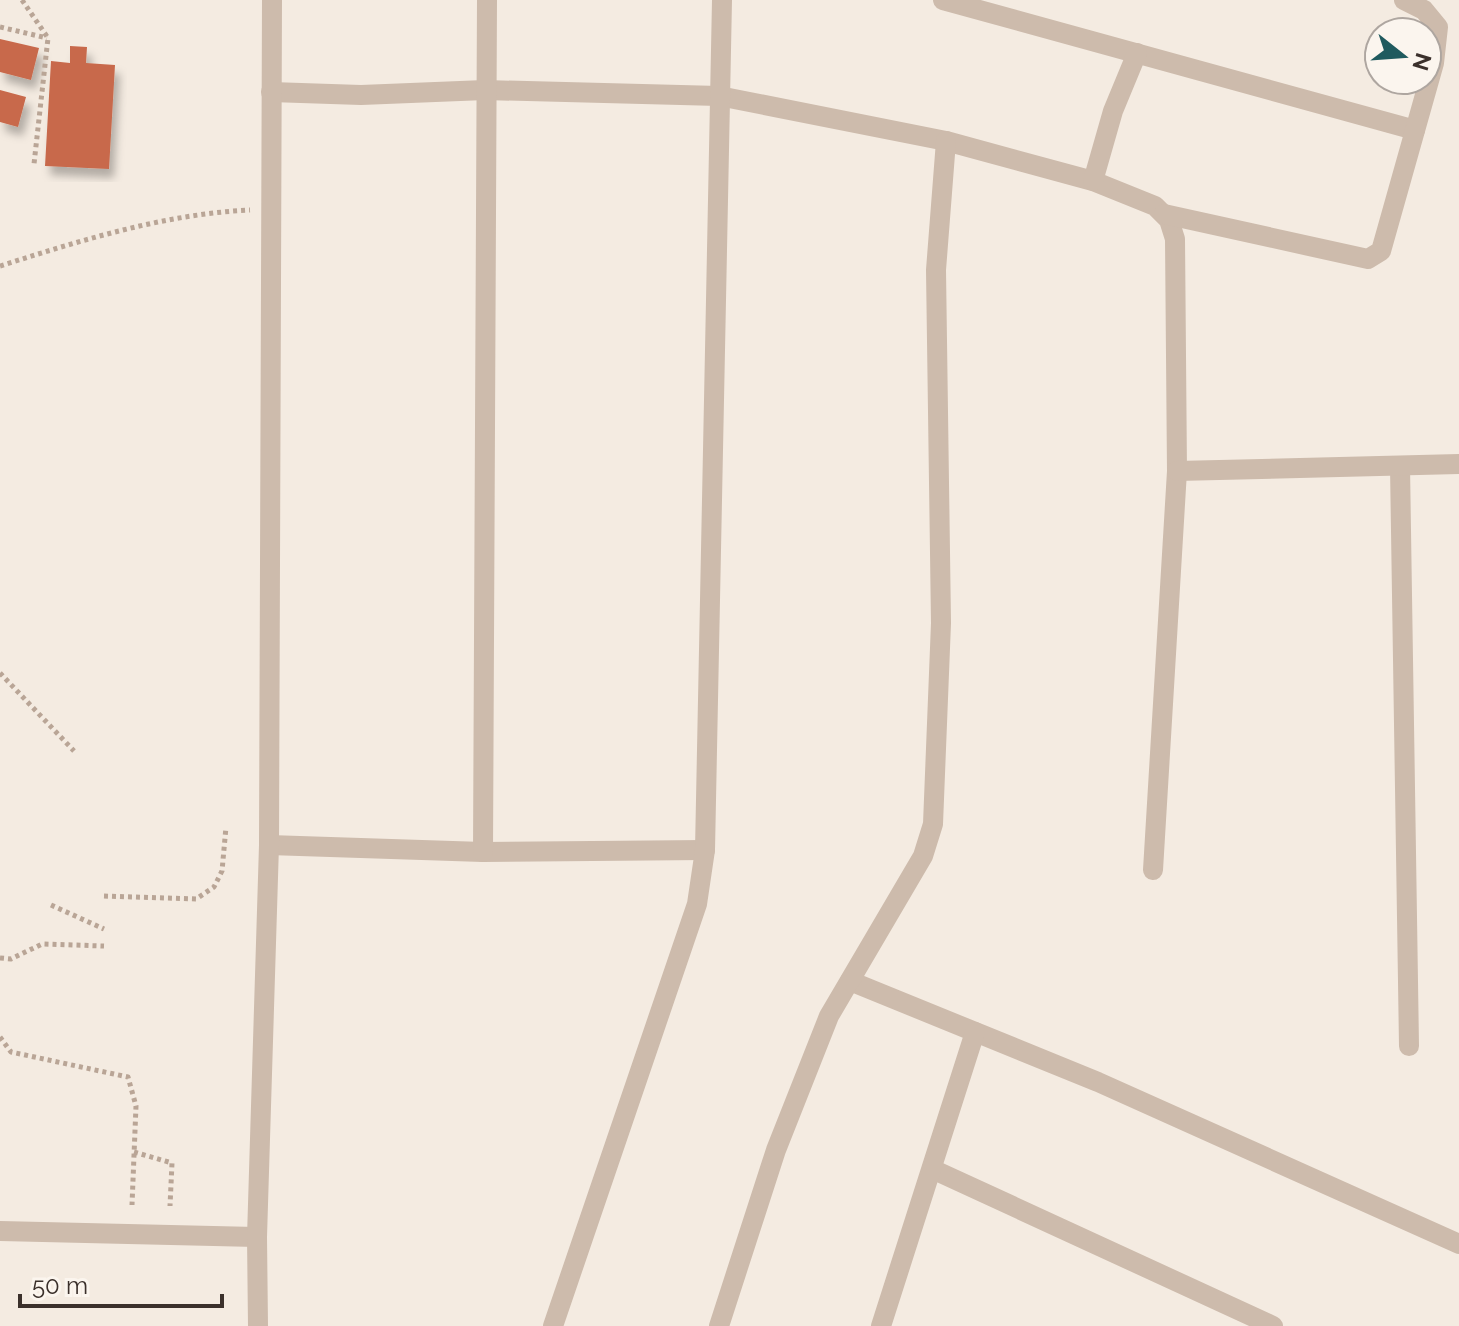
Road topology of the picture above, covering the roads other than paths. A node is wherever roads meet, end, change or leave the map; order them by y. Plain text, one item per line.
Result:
1 (272, 0) edge
2 (487, 0) edge
3 (722, 0) edge
4 (943, 0) edge
5 (1404, 0) edge
6 (1137, 53) junction
7 (485, 90) junction
8 (271, 92) junction
9 (719, 96) junction
10 (1415, 130) junction
11 (946, 141) junction
12 (1093, 181) junction
13 (1164, 214) junction
14 (1459, 464) edge
15 (1400, 466) junction
16 (1177, 471) junction
17 (269, 845) junction
18 (705, 850) junction
19 (483, 852) junction
20 (1153, 870) dead end
21 (850, 981) junction
22 (975, 1032) junction
23 (1409, 1046) dead end
24 (932, 1169) junction
25 (0, 1231) edge
26 (257, 1237) junction
27 (1459, 1244) edge
28 (258, 1326) edge
29 (553, 1326) edge
30 (719, 1326) edge
31 (881, 1326) edge
32 (1273, 1326) edge

1 - 8 street
2 - 7 street
3 - 9 street
4 - 6 street
5 - 10 street
6 - 10 street
6 - 12 street
7 - 8 street
7 - 9 street
7 - 19 street
8 - 17 street
9 - 11 street
9 - 18 street
10 - 13 street
11 - 12 street
11 - 21 street
12 - 13 street
13 - 16 street
14 - 15 street
15 - 16 street
15 - 23 street
16 - 20 street
17 - 19 street
17 - 26 street
18 - 19 street
18 - 29 street
21 - 22 street
21 - 30 street
22 - 24 street
22 - 27 street
24 - 31 street
24 - 32 street
25 - 26 street
26 - 28 street

